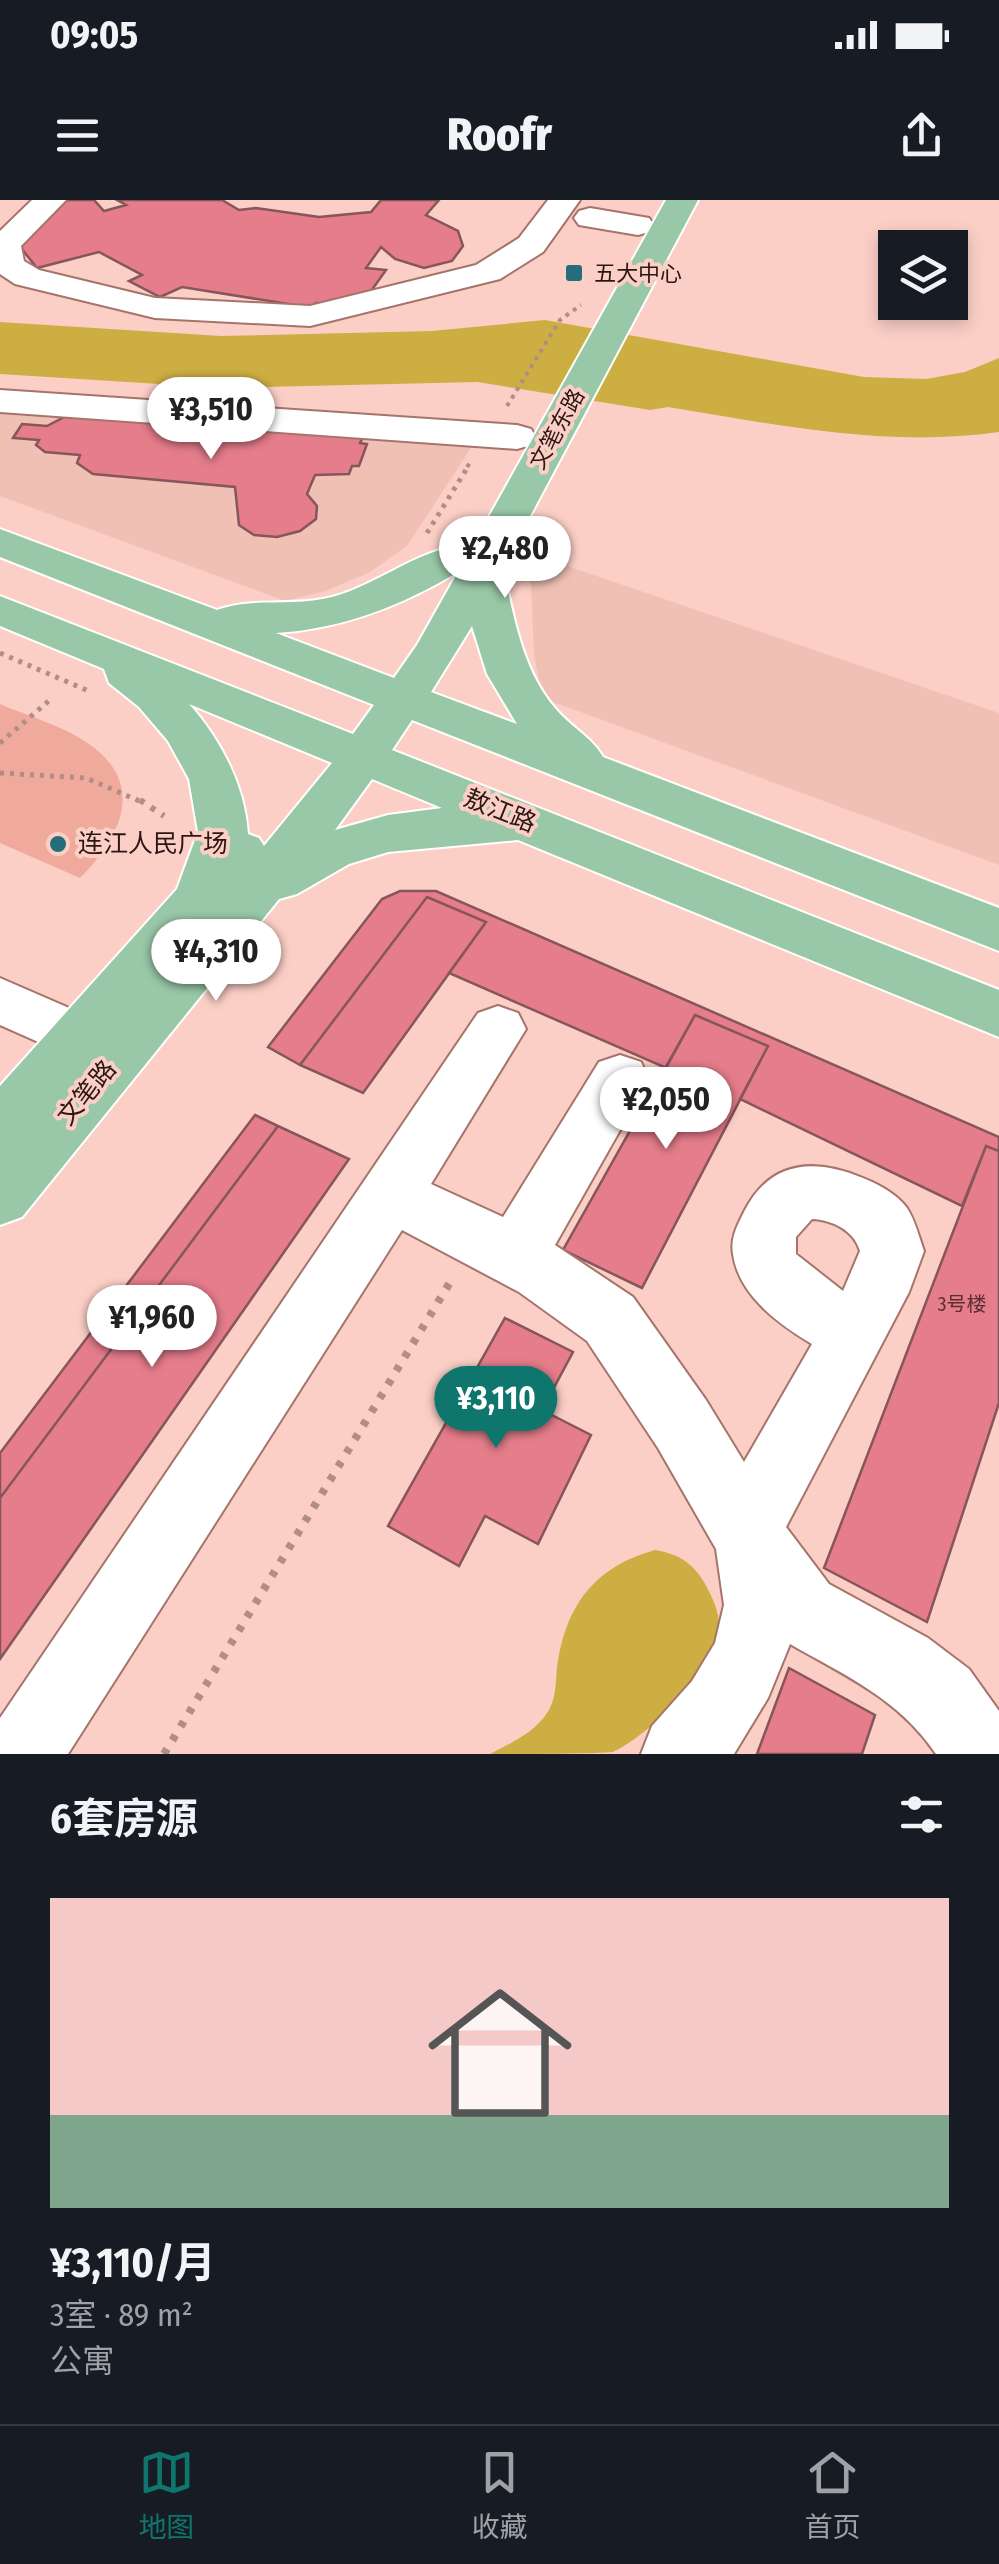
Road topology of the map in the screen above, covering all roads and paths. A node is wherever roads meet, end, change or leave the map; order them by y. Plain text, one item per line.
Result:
1 (50, 200) edge
2 (682, 200) edge
3 (577, 209) edge
4 (645, 212) edge
5 (584, 324) junction
6 (545, 394) junction
7 (0, 400) edge
8 (503, 436) junction
9 (0, 542) edge
10 (465, 564) junction
11 (127, 591) junction
12 (396, 592) junction
13 (0, 610) edge
14 (66, 637) junction
15 (388, 692) junction
16 (51, 699) dead end
17 (0, 743) edge
18 (347, 749) junction
19 (0, 773) edge
20 (620, 783) junction
21 (164, 816) dead end
22 (569, 839) junction
23 (218, 905) junction
24 (999, 930) edge
25 (0, 1000) edge
26 (999, 1014) edge
27 (498, 1028) dead end
28 (79, 1037) junction
29 (620, 1079) dead end
30 (0, 1128) edge
31 (0, 1198) edge
32 (451, 1224) junction
33 (854, 1333) dead end
34 (313, 1379) dead end
35 (748, 1535) junction
36 (999, 1743) edge
37 (22, 1754) edge
38 (164, 1754) edge
39 (680, 1754) edge
40 (982, 1754) edge
41 (996, 1754) edge

1 - 3 street
2 - 5 main road, 文笔东路
3 - 4 street
4 - 5 main road, 文笔东路
5 - 6 main road, 文笔东路
5 - 6 path
6 - 8 main road, 文笔东路
6 - 8 path
6 - 10 main road, 文笔东路
7 - 8 street
8 - 10 main road, 文笔东路
8 - 12 path
9 - 11 main road
10 - 12 main road
10 - 15 main road, 文笔东路
10 - 20 main road
11 - 12 main road
11 - 15 main road
13 - 14 main road, 敖江路
14 - 18 main road, 敖江路
14 - 23 main road
15 - 18 main road, 文笔东路
15 - 20 main road
16 - 17 path
18 - 22 main road, 敖江路
18 - 23 main road, 文笔路
19 - 21 path
20 - 24 main road
22 - 23 main road
22 - 26 main road, 敖江路
23 - 28 main road, 文笔路
23 - 31 main road, 文笔路
25 - 28 street
27 - 32 street
28 - 30 main road, 文笔路
29 - 32 street
32 - 34 street
32 - 35 street
32 - 37 street
32 - 38 path
33 - 35 street
35 - 39 street
35 - 40 street
36 - 41 street

